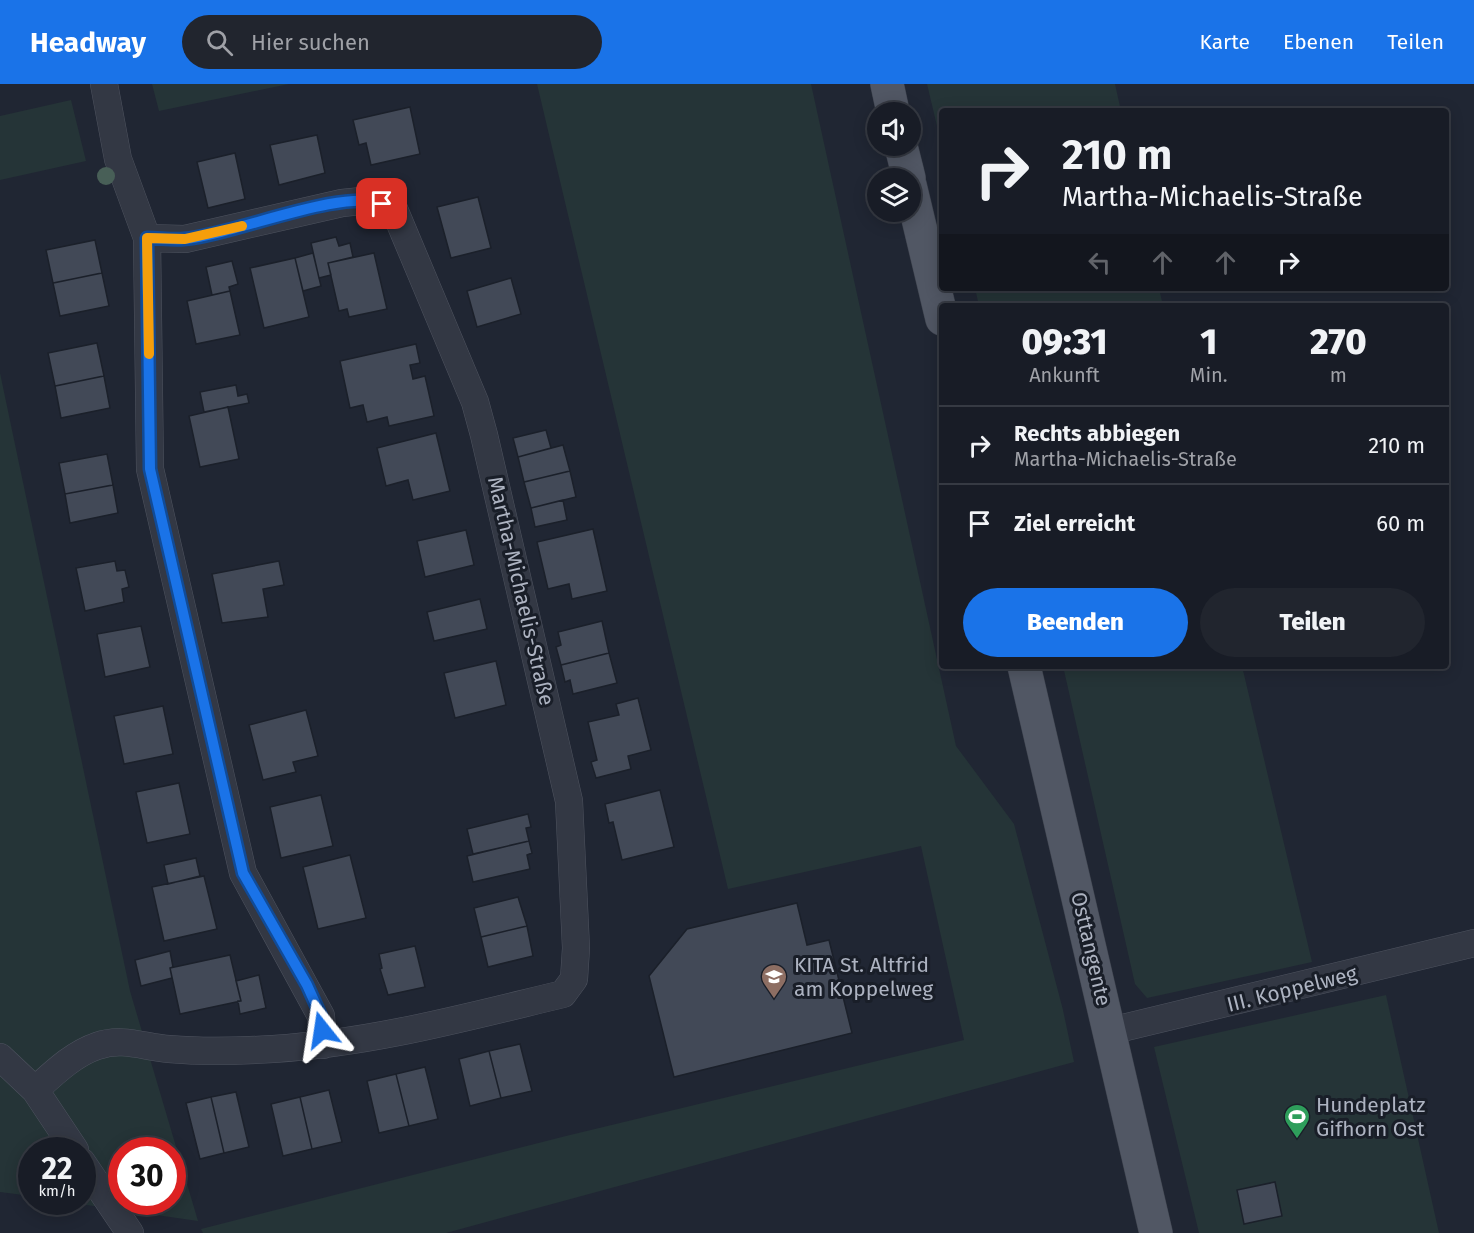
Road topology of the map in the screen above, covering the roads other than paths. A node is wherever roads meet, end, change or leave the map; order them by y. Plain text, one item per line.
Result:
1 (104, 84) edge
2 (887, 84) edge
3 (891, 102) edge
4 (919, 222) edge
5 (147, 238) junction
6 (939, 306) edge
7 (1025, 669) edge
8 (1474, 943) edge
9 (1110, 1031) junction
10 (324, 1045) junction
11 (0, 1057) edge
12 (35, 1090) junction
13 (66, 1137) edge
14 (96, 1183) edge
15 (130, 1233) edge
16 (1156, 1233) edge

1 - 5 street
2 - 3 main road
4 - 6 main road
5 - 10 street
5 - 10 street, Martha-Michaelis-Straße
7 - 9 main road, Osttangente
8 - 9 street, III. Koppelweg
9 - 16 main road, Osttangente
10 - 12 street, Martha-Michaelis-Straße
11 - 12 street
12 - 13 street
14 - 15 street

